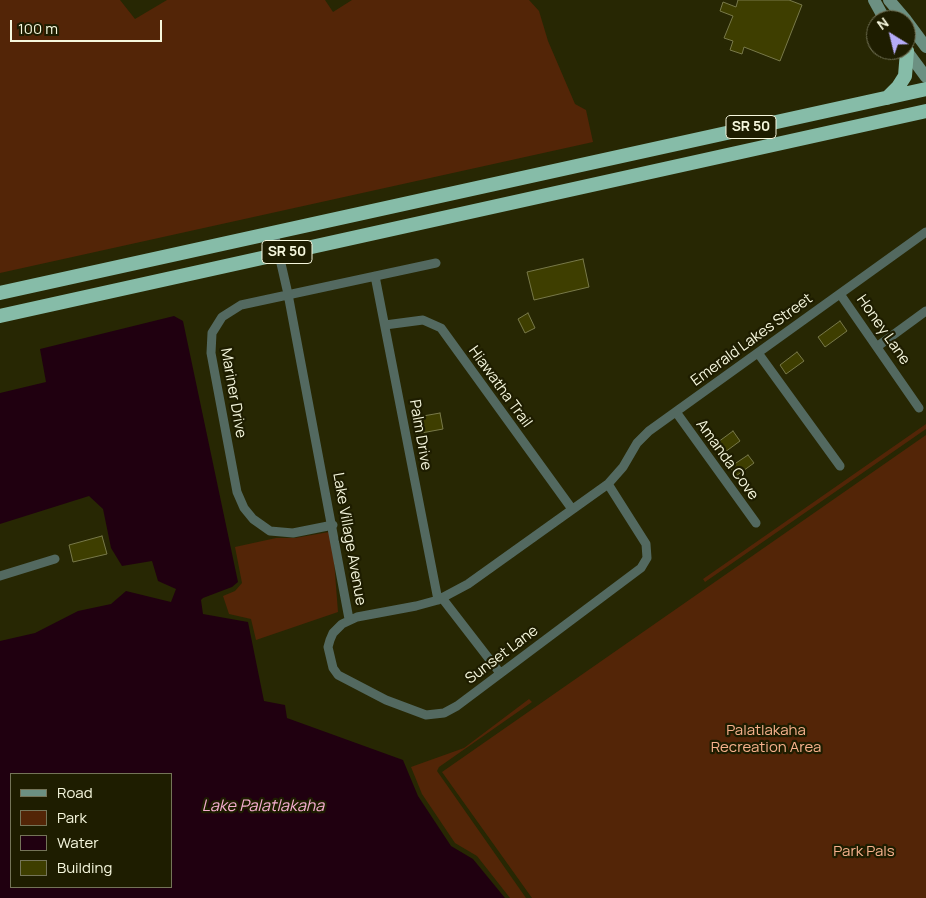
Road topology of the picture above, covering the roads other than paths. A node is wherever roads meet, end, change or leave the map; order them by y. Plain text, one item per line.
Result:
1 (916, 35) edge
2 (926, 47) edge
3 (906, 60) edge
4 (913, 60) edge
5 (926, 77) edge
6 (926, 89) edge
7 (887, 98) junction
8 (926, 111) edge
9 (274, 232) junction
10 (926, 232) edge
11 (279, 254) junction
12 (436, 263) dead end
13 (375, 276) junction
14 (0, 293) edge
15 (288, 294) junction
16 (840, 294) junction
17 (926, 311) edge
18 (0, 316) edge
19 (385, 325) junction
20 (878, 346) junction
21 (758, 353) junction
22 (919, 408) dead end
23 (676, 412) junction
24 (840, 466) dead end
25 (608, 484) junction
26 (572, 509) junction
27 (756, 524) dead end
28 (333, 526) junction
29 (55, 558) dead end
30 (0, 576) edge
31 (440, 599) junction
32 (349, 619) junction
33 (500, 673) junction

1 - 2 main road
3 - 7 highway
4 - 5 main road
6 - 7 highway, SR 50
7 - 9 highway, SR 50
8 - 11 highway, SR 50
9 - 11 street, Lake Village Avenue
9 - 14 highway, SR 50
10 - 16 street, Emerald Lakes Street
11 - 15 street, Lake Village Avenue
11 - 18 highway, SR 50
12 - 13 street, Mariner Drive
13 - 15 street, Mariner Drive
13 - 19 street, Palm Drive
15 - 28 street, Lake Village Avenue
15 - 28 street, Mariner Drive
16 - 20 street, Honey Lane
16 - 21 street, Emerald Lakes Street
17 - 20 street
19 - 26 street, Hiawatha Trail
19 - 31 street, Palm Drive
20 - 22 street, Honey Lane
21 - 23 street, Emerald Lakes Street
21 - 24 street
23 - 25 street, Emerald Lakes Street
23 - 27 street, Amanda Cove
25 - 26 street, Lake Village Avenue
25 - 33 street, Sunset Lane
26 - 31 street, Lake Village Avenue
28 - 32 street, Lake Village Avenue
29 - 30 street
31 - 32 street, Lake Village Avenue
31 - 33 street, Palm Drive
32 - 33 street, Sunset Lane

